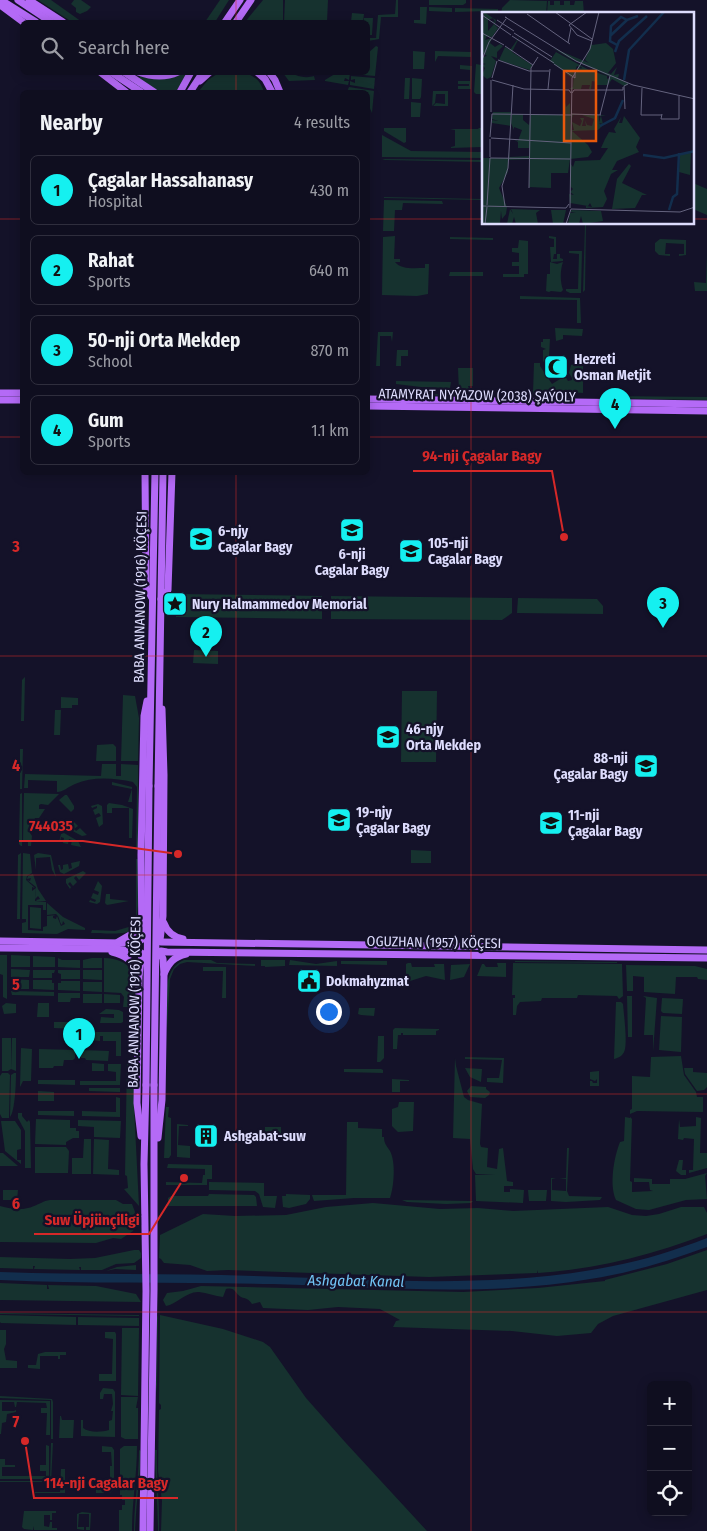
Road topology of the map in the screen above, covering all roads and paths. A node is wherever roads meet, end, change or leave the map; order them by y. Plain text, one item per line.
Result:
1 (1, 0) edge
2 (18, 0) edge
3 (29, 0) edge
4 (240, 0) edge
5 (251, 0) edge
6 (0, 4) edge
7 (20, 20) edge
8 (33, 20) edge
9 (48, 20) edge
10 (60, 20) edge
11 (226, 20) edge
12 (239, 20) edge
13 (104, 75) edge
14 (117, 75) edge
15 (126, 75) edge
16 (189, 75) edge
17 (200, 75) edge
18 (207, 75) edge
19 (260, 75) edge
20 (271, 75) edge
21 (130, 81) junction
22 (123, 90) edge
23 (139, 90) edge
24 (150, 90) edge
25 (181, 90) edge
26 (191, 90) edge
27 (271, 90) edge
28 (279, 90) edge
29 (0, 393) edge
30 (20, 393) edge
31 (370, 399) edge
32 (0, 400) edge
33 (20, 400) edge
34 (707, 404) edge
35 (370, 406) edge
36 (707, 411) edge
37 (145, 475) edge
38 (155, 475) edge
39 (163, 475) edge
40 (172, 475) edge
41 (157, 600) junction
42 (151, 684) junction
43 (159, 684) junction
44 (141, 915) junction
45 (162, 916) junction
46 (141, 939) junction
47 (0, 941) edge
48 (161, 941) junction
49 (198, 942) junction
50 (115, 943) junction
51 (0, 948) edge
52 (98, 949) junction
53 (707, 950) edge
54 (160, 951) junction
55 (196, 952) junction
56 (142, 953) junction
57 (707, 958) edge
58 (164, 974) junction
59 (139, 975) junction
60 (154, 1161) junction
61 (144, 1164) junction
62 (150, 1264) junction
63 (150, 1290) junction
64 (143, 1531) edge
65 (150, 1531) edge

1 - 8 main road
2 - 9 main road
3 - 10 main road
4 - 11 main road
5 - 12 main road
6 - 7 main road
13 - 22 main road
14 - 21 main road
15 - 21 main road
16 - 25 main road
17 - 26 main road
18 - 26 main road
19 - 27 main road
20 - 28 main road
21 - 23 main road
21 - 24 main road
29 - 30 main road
31 - 34 main road, ATAMYRAT NYÝAZOW (2038) ŞAÝOLY
32 - 33 main road
35 - 36 main road, ATAMYRAT NYÝAZOW (2038) ŞAÝOLY
37 - 41 main road
38 - 41 main road, BABA ANNANOW (1916) KÖÇESI
39 - 41 main road, BABA ANNANOW (1916) KÖÇESI
40 - 41 main road
41 - 42 main road, BABA ANNANOW (1916) KÖÇESI
41 - 43 main road, BABA ANNANOW (1916) KÖÇESI
42 - 44 main road
42 - 61 main road, BABA ANNANOW (1916) KÖÇESI, bridge
43 - 45 main road
43 - 60 main road, BABA ANNANOW (1916) KÖÇESI, bridge
44 - 45 main road
44 - 46 main road
44 - 50 main road
45 - 48 main road
45 - 49 main road
46 - 48 main road
46 - 50 main road
46 - 56 main road
47 - 50 main road
48 - 49 main road, OGUZHAN (1957) KÖÇESI
48 - 54 main road
49 - 53 main road, OGUZHAN (1957) KÖÇESI
51 - 52 main road
52 - 56 main road
52 - 59 main road
54 - 55 main road, OGUZHAN (1957) KÖÇESI
54 - 56 main road
54 - 58 main road
55 - 57 main road, OGUZHAN (1957) KÖÇESI
55 - 58 main road
56 - 59 main road
58 - 59 main road
58 - 60 main road
59 - 61 main road
60 - 62 main road, BABA ANNANOW (1916) KÖÇESI
61 - 62 main road, BABA ANNANOW (1916) KÖÇESI
62 - 63 main road, BABA ANNANOW (1916) KÖÇESI
63 - 64 main road, BABA ANNANOW (1916) KÖÇESI
63 - 65 main road, BABA ANNANOW (1916) KÖÇESI

